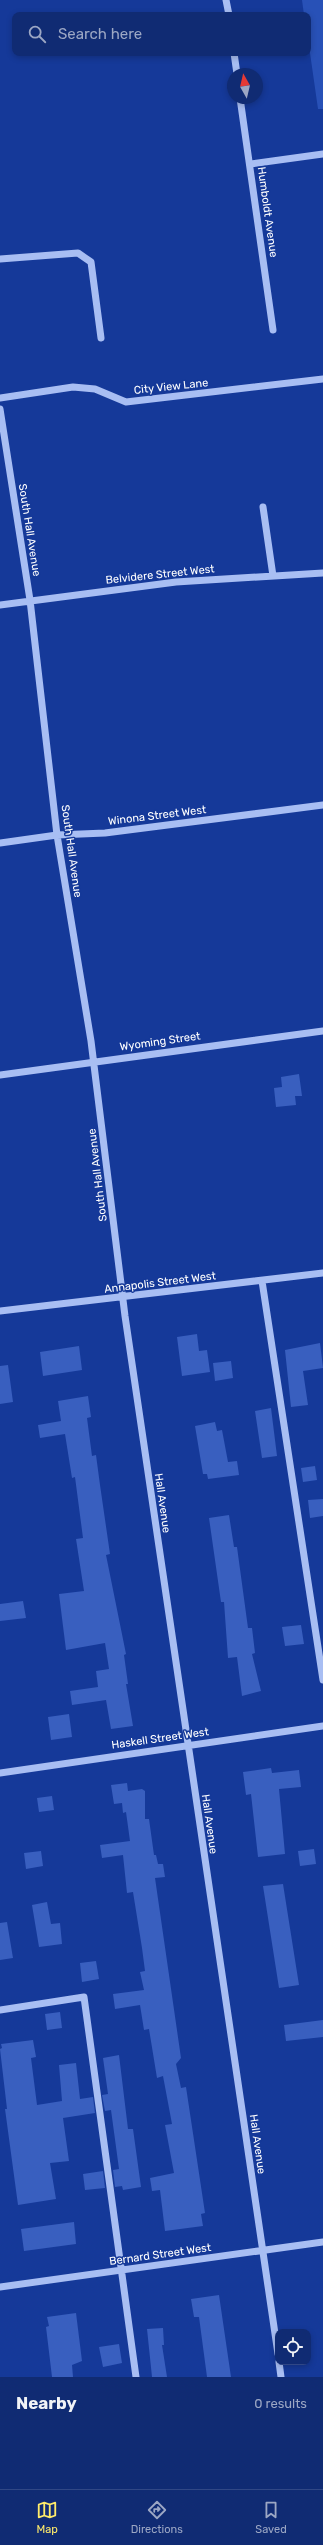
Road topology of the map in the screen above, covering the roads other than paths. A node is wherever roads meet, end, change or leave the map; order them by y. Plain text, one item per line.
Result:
1 (226, 0) edge
2 (228, 12) edge
3 (234, 56) edge
4 (236, 68) edge
5 (241, 104) edge
6 (323, 154) edge
7 (251, 164) junction
8 (0, 259) edge
9 (272, 330) dead end
10 (101, 338) dead end
11 (323, 379) edge
12 (0, 398) edge
13 (0, 409) edge
14 (263, 507) dead end
15 (323, 573) edge
16 (273, 576) junction
17 (30, 600) junction
18 (0, 605) edge
19 (320, 806) edge
20 (57, 835) junction
21 (0, 843) edge
22 (323, 1031) edge
23 (94, 1061) junction
24 (0, 1075) edge
25 (323, 1273) edge
26 (262, 1281) junction
27 (122, 1297) junction
28 (0, 1311) edge
29 (323, 1680) edge
30 (323, 1726) edge
31 (187, 1744) junction
32 (0, 1773) edge
33 (0, 2010) edge
34 (323, 2242) edge
35 (262, 2250) junction
36 (120, 2270) junction
37 (0, 2287) edge
38 (275, 2334) edge
39 (280, 2365) edge
40 (136, 2377) edge
41 (282, 2377) edge

1 - 2 street
3 - 4 street
5 - 7 street, Humboldt Avenue
6 - 7 street
7 - 9 street, Humboldt Avenue
8 - 10 street
11 - 12 street, City View Lane
13 - 17 street, South Hall Avenue
14 - 16 street
15 - 16 street, Belvidere Street West
16 - 17 street, Belvidere Street West
17 - 18 street, Belvidere Street West
17 - 20 street, South Hall Avenue
19 - 20 street, Winona Street West
20 - 21 street, Winona Street West
20 - 23 street, South Hall Avenue
22 - 23 street, Wyoming Street
23 - 24 street, Wyoming Street
23 - 27 street, South Hall Avenue
25 - 26 street, Annapolis Street West
26 - 27 street, Annapolis Street West
26 - 29 street
27 - 28 street, Annapolis Street West
27 - 31 street, Hall Avenue
30 - 31 street, Haskell Street West
31 - 32 street, Haskell Street West
31 - 35 street, Hall Avenue
33 - 36 street
34 - 35 street, Bernard Street West
35 - 36 street, Bernard Street West
35 - 38 street, Hall Avenue
36 - 37 street, Bernard Street West
36 - 40 street
39 - 41 street

